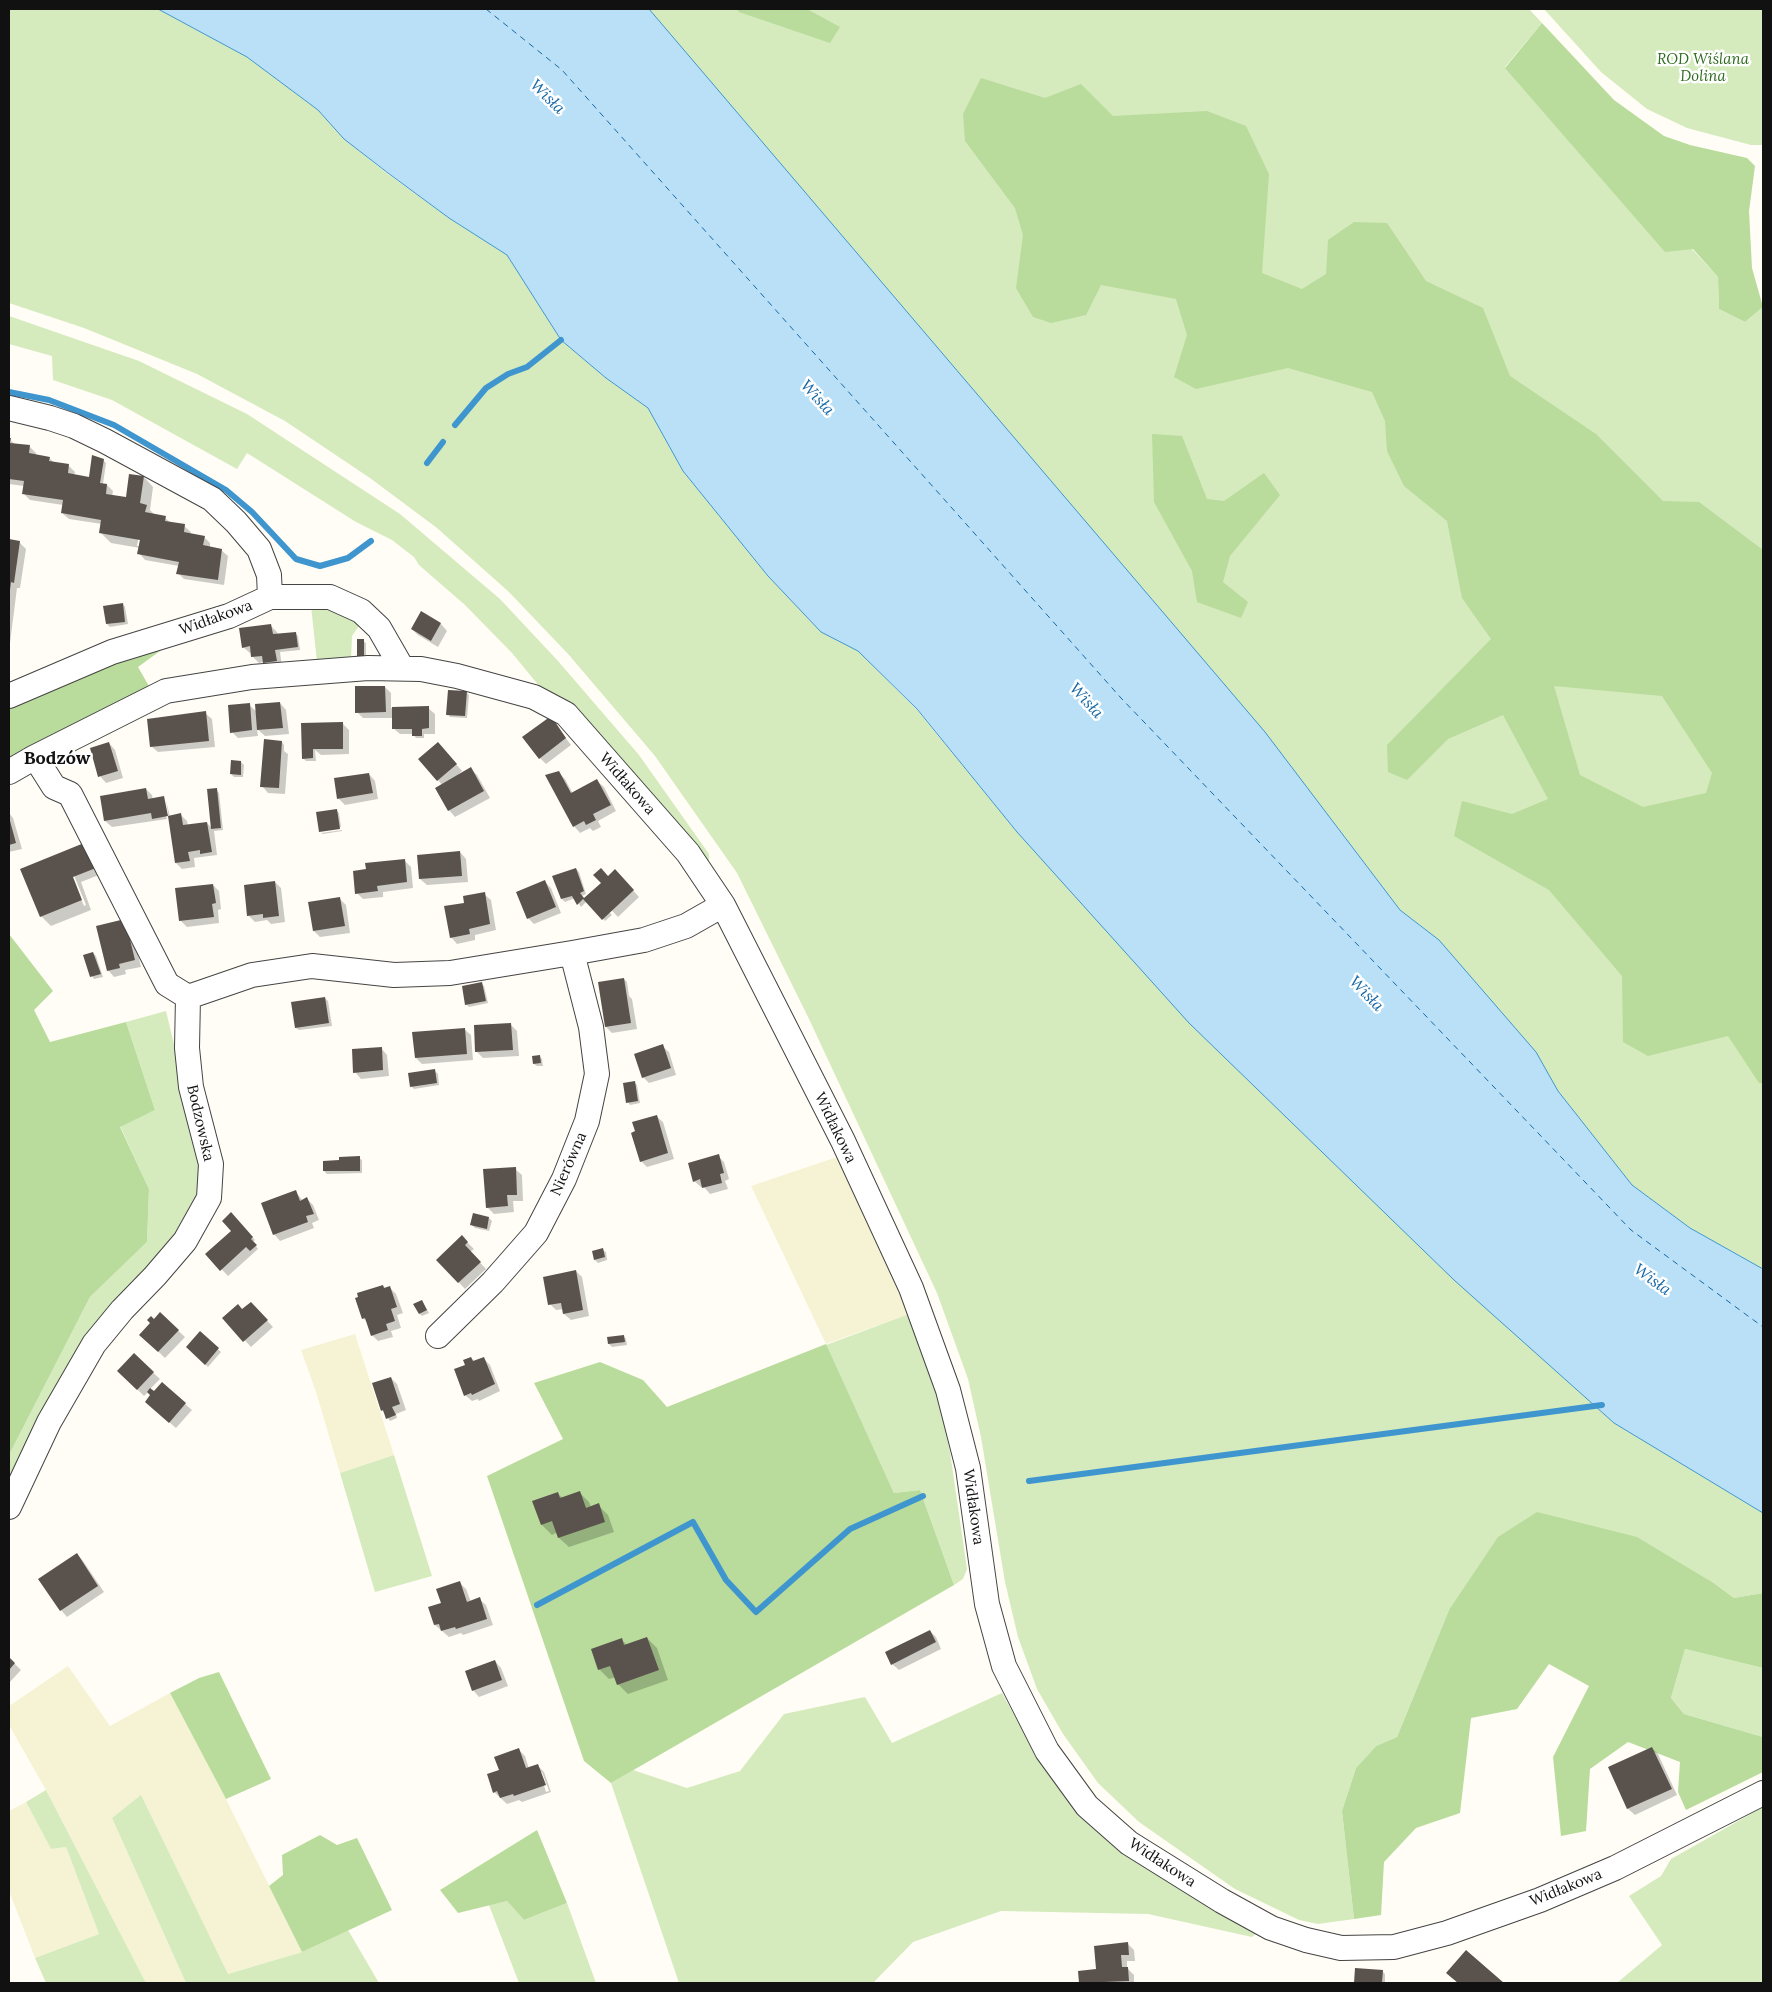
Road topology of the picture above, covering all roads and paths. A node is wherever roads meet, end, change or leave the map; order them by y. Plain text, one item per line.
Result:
1 (9, 408) edge
2 (270, 597) junction
3 (402, 668) junction
4 (9, 696) edge
5 (34, 757) junction
6 (9, 772) edge
7 (722, 905) junction
8 (572, 954) junction
9 (188, 997) junction
10 (438, 1336) dead end
11 (9, 1507) edge
12 (1763, 1793) edge

1 - 2 street
2 - 3 street, Widłakowa
2 - 4 street, Widłakowa
3 - 5 street, Widłakowa
3 - 7 street, Widłakowa
5 - 6 street, Widłakowa
5 - 9 street
7 - 8 street
7 - 12 street, Widłakowa
8 - 9 street
8 - 10 street, Nierówna
9 - 11 street, Bodzowska

